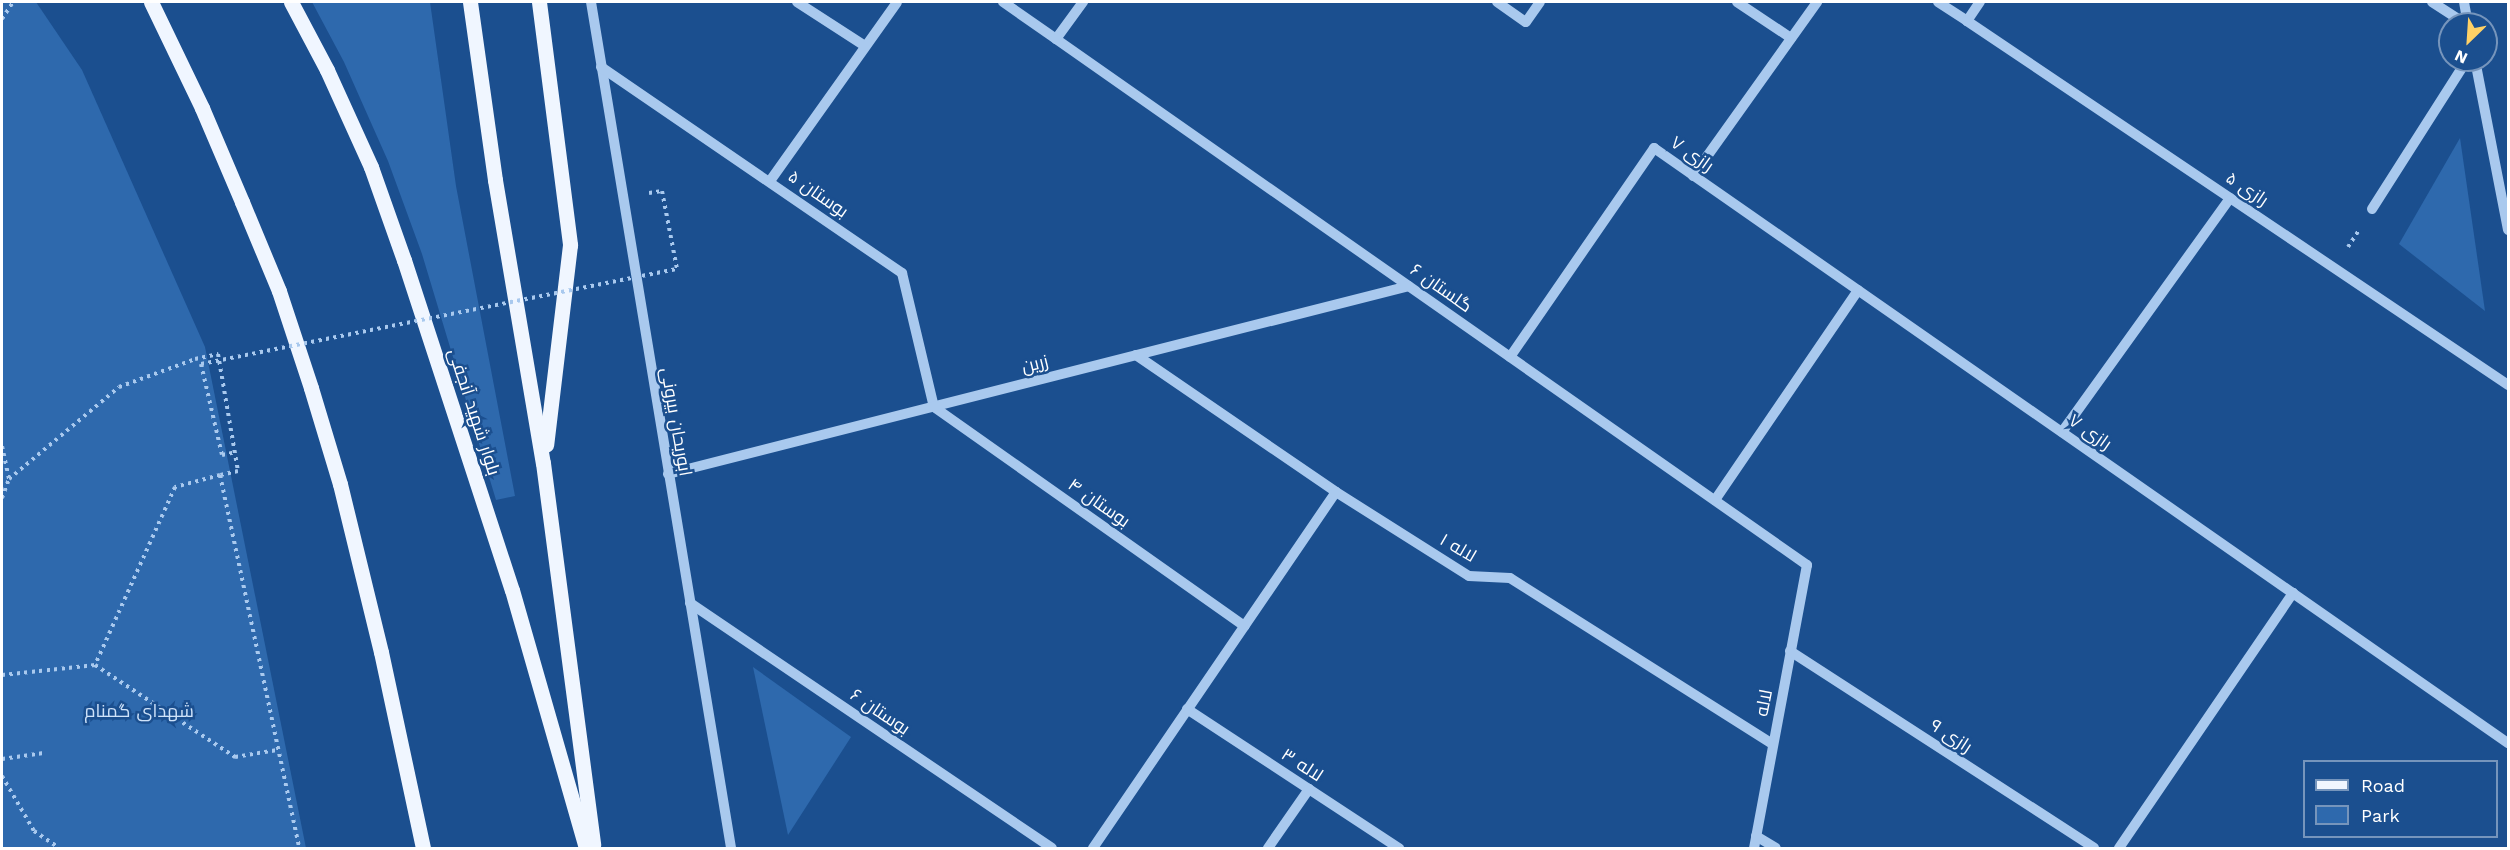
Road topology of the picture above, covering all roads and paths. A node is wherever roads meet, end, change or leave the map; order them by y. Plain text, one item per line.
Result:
1 (13, 2) edge
2 (151, 2) edge
3 (291, 2) edge
4 (471, 2) edge
5 (539, 2) edge
6 (591, 2) edge
7 (797, 2) edge
8 (897, 2) edge
9 (1003, 2) edge
10 (1083, 2) edge
11 (1497, 2) edge
12 (1540, 2) edge
13 (1737, 2) edge
14 (1817, 2) edge
15 (1938, 2) edge
16 (1980, 2) edge
17 (2432, 2) edge
18 (2448, 12) edge
19 (2, 19) edge
20 (1966, 21) junction
21 (1791, 38) junction
22 (1056, 39) junction
23 (865, 46) junction
24 (601, 67) junction
25 (2459, 72) edge
26 (2477, 72) edge
27 (1694, 176) junction
28 (770, 181) junction
29 (662, 192) dead end
30 (2230, 198) junction
31 (2372, 209) joint
32 (2508, 230) edge
33 (2335, 268) junction
34 (1410, 286) junction
35 (1858, 290) junction
36 (1136, 355) junction
37 (1510, 357) junction
38 (2508, 385) edge
39 (934, 406) junction
40 (2062, 432) junction
41 (2, 446) edge
42 (236, 452) junction
43 (543, 463) junction
44 (668, 474) junction
45 (220, 475) junction
46 (9, 479) junction
47 (1336, 492) junction
48 (2, 498) edge
49 (1715, 500) junction
50 (1807, 565) joint
51 (2294, 593) junction
52 (690, 603) junction
53 (1245, 626) junction
54 (1790, 651) junction
55 (95, 665) junction
56 (2, 675) edge
57 (1187, 710) junction
58 (2508, 743) edge
59 (1773, 744) junction
60 (277, 750) junction
61 (44, 753) dead end
62 (2, 759) edge
63 (2, 776) edge
64 (1309, 789) junction
65 (1756, 836) junction
66 (59, 849) edge
67 (299, 849) edge
68 (423, 849) edge
69 (586, 849) edge
70 (593, 849) edge
71 (731, 849) edge
72 (1052, 849) edge
73 (1093, 849) edge
74 (1268, 849) edge
75 (1399, 849) edge
76 (1754, 849) edge
77 (1776, 849) edge
78 (2094, 849) edge
79 (2119, 849) edge

1 - 19 path
2 - 68 main road
3 - 69 main road, بلوار شهید آنجفی
4 - 43 main road
5 - 43 main road
6 - 24 street, ابوریحان بیرونی
7 - 23 street
8 - 23 street
9 - 22 street, گلستان ۶
10 - 22 street
11 - 12 street
13 - 21 street
14 - 21 street
15 - 20 street, رازی ۵
16 - 20 street
17 - 18 street
20 - 30 street, رازی ۵
21 - 27 street
22 - 34 street, گلستان ۶
23 - 28 street
24 - 28 street, بوستان ۵
24 - 44 street, ابوریحان بیرونی
25 - 31 street
26 - 32 street
27 - 35 street, رازی ۷
27 - 37 street, رازی ۷
28 - 39 street, بوستان ۵
29 - 42 path, bridge
30 - 33 street, رازی ۵
30 - 40 street
31 - 33 path
33 - 38 street, رازی ۵
34 - 36 street, زرین
34 - 37 street, گلستان ۶
35 - 40 street, رازی ۷
35 - 49 street
36 - 39 street, زرین
36 - 47 street, لاله ۱
37 - 49 street, گلستان ۶
39 - 44 street, زرین
39 - 53 street, بوستان ۴
40 - 51 street, رازی ۷
41 - 46 path
42 - 45 path
42 - 46 path
43 - 70 main road
44 - 52 street, ابوریحان بیرونی
45 - 55 path
45 - 60 path
46 - 48 path
47 - 53 street
47 - 59 street, لاله ۱
49 - 50 street, گلستان ۶
50 - 54 street, لاله
51 - 58 street, رازی ۷
51 - 79 street
52 - 71 street, ابوریحان بیرونی
52 - 72 street, بوستان ۶
53 - 57 street
54 - 59 street, لاله
54 - 78 street, رازی ۹
55 - 56 path
55 - 60 path
57 - 64 street, لاله ۳
57 - 73 street
59 - 65 street, لاله
60 - 67 path
61 - 62 path
63 - 66 path
64 - 74 street
64 - 75 street, لاله ۳
65 - 76 street, لاله
65 - 77 street

